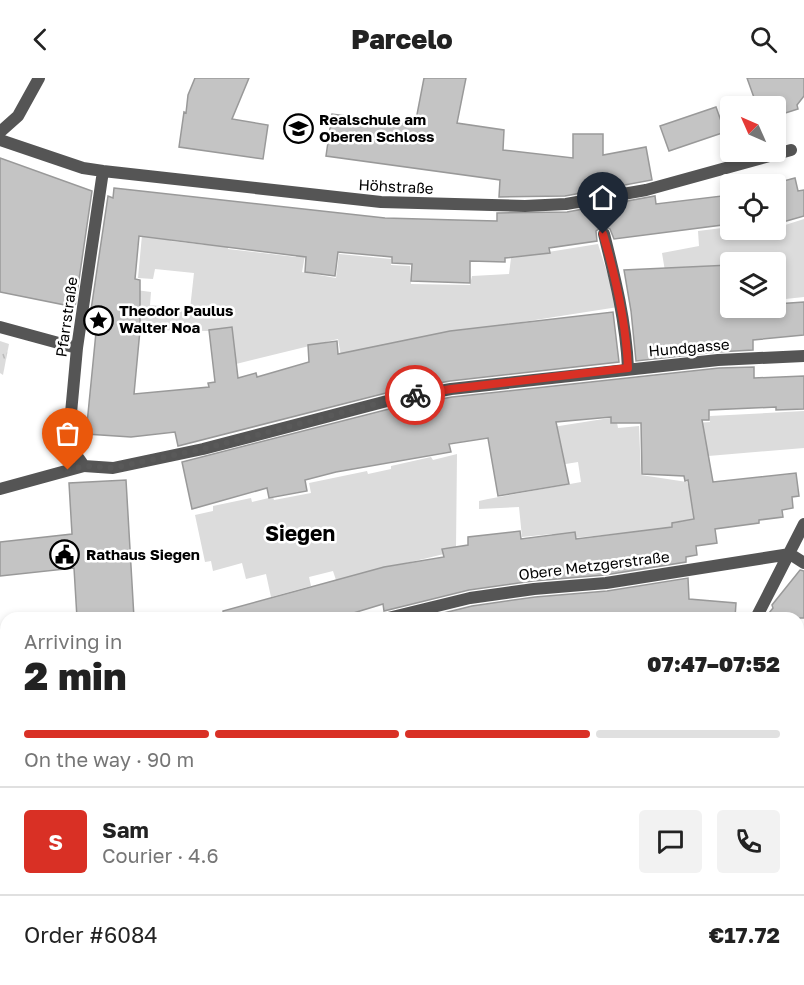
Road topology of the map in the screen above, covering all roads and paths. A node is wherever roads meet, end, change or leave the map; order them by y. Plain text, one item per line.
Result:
1 (39, 78) edge
2 (0, 132) edge
3 (0, 140) edge
4 (791, 150) dead end
5 (103, 171) junction
6 (603, 234) dead end
7 (0, 327) edge
8 (77, 348) junction
9 (804, 356) edge
10 (628, 368) junction
11 (84, 466) junction
12 (0, 489) edge
13 (804, 524) edge
14 (790, 554) junction
15 (804, 563) edge
16 (413, 612) edge
17 (759, 612) edge

1 - 2 street
3 - 5 street, Höhstraße
4 - 5 street, Höhstraße
5 - 8 street, Pfarrstraße
6 - 10 street
7 - 8 street
8 - 11 street, Pfarrstraße
9 - 10 street, Hundgasse
10 - 11 street, Hundgasse
11 - 12 street, Hundgasse
13 - 14 street
14 - 15 street
14 - 16 street, Obere Metzgerstraße
14 - 17 street

